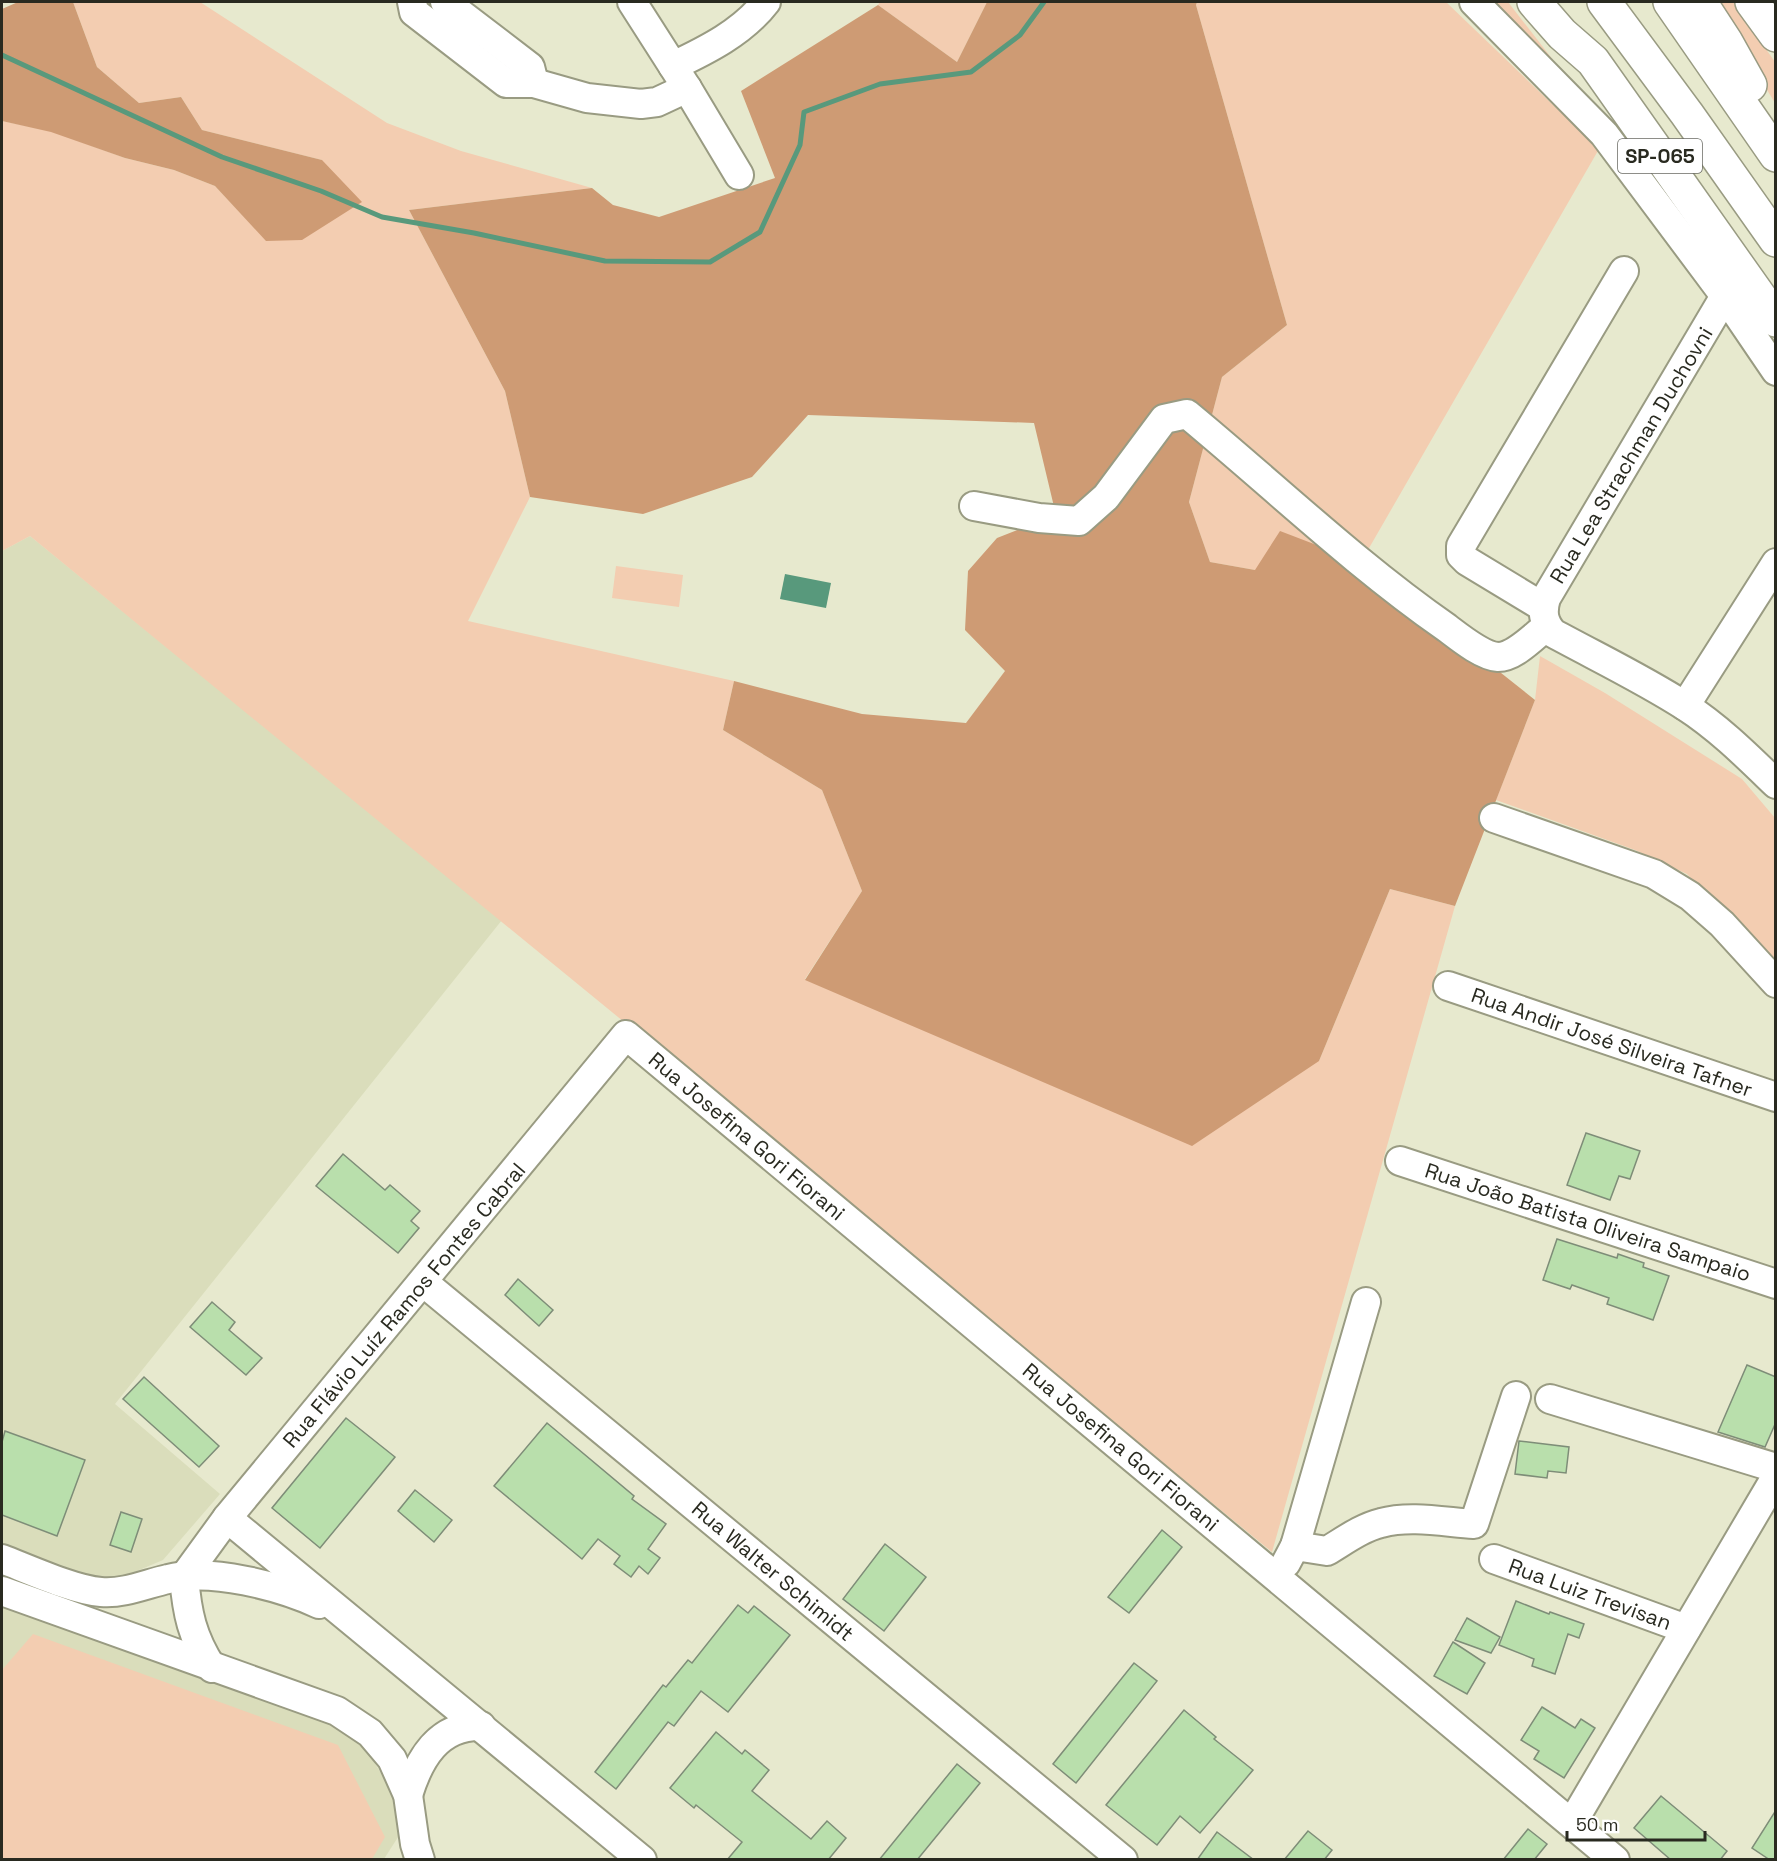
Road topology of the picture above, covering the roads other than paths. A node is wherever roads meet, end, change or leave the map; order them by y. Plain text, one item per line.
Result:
1 (412, 2) edge
2 (445, 2) edge
3 (632, 2) edge
4 (766, 2) edge
5 (1474, 2) edge
6 (1534, 2) edge
7 (1551, 2) edge
8 (1604, 2) edge
9 (1670, 2) edge
10 (1700, 2) edge
11 (1752, 2) edge
12 (1776, 35) edge
13 (1593, 61) junction
14 (680, 77) junction
15 (534, 83) junction
16 (1776, 131) edge
17 (1776, 154) edge
18 (739, 175) dead end
19 (1776, 240) edge
20 (1624, 271) dead end
21 (1725, 296) junction
22 (1776, 320) edge
23 (1776, 371) edge
24 (974, 506) dead end
25 (1776, 563) edge
26 (1545, 617) junction
27 (1685, 706) junction
28 (1776, 784) edge
29 (1494, 818) dead end
30 (1776, 983) edge
31 (1448, 986) dead end
32 (626, 1035) joint
33 (1776, 1097) edge
34 (1400, 1161) dead end
35 (423, 1282) junction
36 (1776, 1284) edge
37 (1366, 1302) dead end
38 (1516, 1396) dead end
39 (1550, 1399) dead end
40 (1776, 1468) edge
41 (1776, 1477) edge
42 (228, 1518) junction
43 (1295, 1546) junction
44 (2, 1559) edge
45 (1494, 1559) dead end
46 (184, 1577) junction
47 (1279, 1579) junction
48 (2, 1591) edge
49 (346, 1616) junction
50 (1686, 1629) junction
51 (212, 1668) junction
52 (481, 1726) junction
53 (408, 1795) junction
54 (1572, 1823) junction
55 (414, 1855) edge
56 (642, 1860) edge
57 (1123, 1860) edge
58 (1614, 1860) edge

1 - 15 street
2 - 15 street
3 - 14 street
4 - 14 street
5 - 21 street
6 - 13 highway, SP-065
7 - 13 highway
8 - 19 highway, SP-065
9 - 17 highway
10 - 16 highway
11 - 12 highway
13 - 22 highway, SP-065
14 - 15 street
14 - 18 street
20 - 26 street
21 - 23 street
21 - 26 street, Rua Lea Strachman Duchovni
24 - 26 street
25 - 27 street
26 - 27 street
27 - 28 street
29 - 30 street
31 - 33 street, Rua Andir José Silveira Tafner
32 - 35 street, Rua Flávio Luíz Ramos Fontes Cabral
32 - 47 street, Rua Josefina Gori Fiorani
34 - 36 street, Rua João Batista Oliveira Sampaio
35 - 42 street, Rua Flávio Luíz Ramos Fontes Cabral
35 - 57 street, Rua Walter Schimidt
37 - 43 street
38 - 43 street
39 - 40 street
41 - 50 street
42 - 46 street, Rua Flávio Luíz Ramos Fontes Cabral
42 - 49 street
43 - 47 street
44 - 46 street
45 - 50 street, Rua Luiz Trevisan
46 - 49 street
46 - 51 street
47 - 54 street, Rua Josefina Gori Fiorani
48 - 51 street
49 - 52 street
50 - 54 street
51 - 53 street
52 - 53 street
52 - 56 street
53 - 55 street
54 - 58 street, Rua Josefina Gori Fiorani

